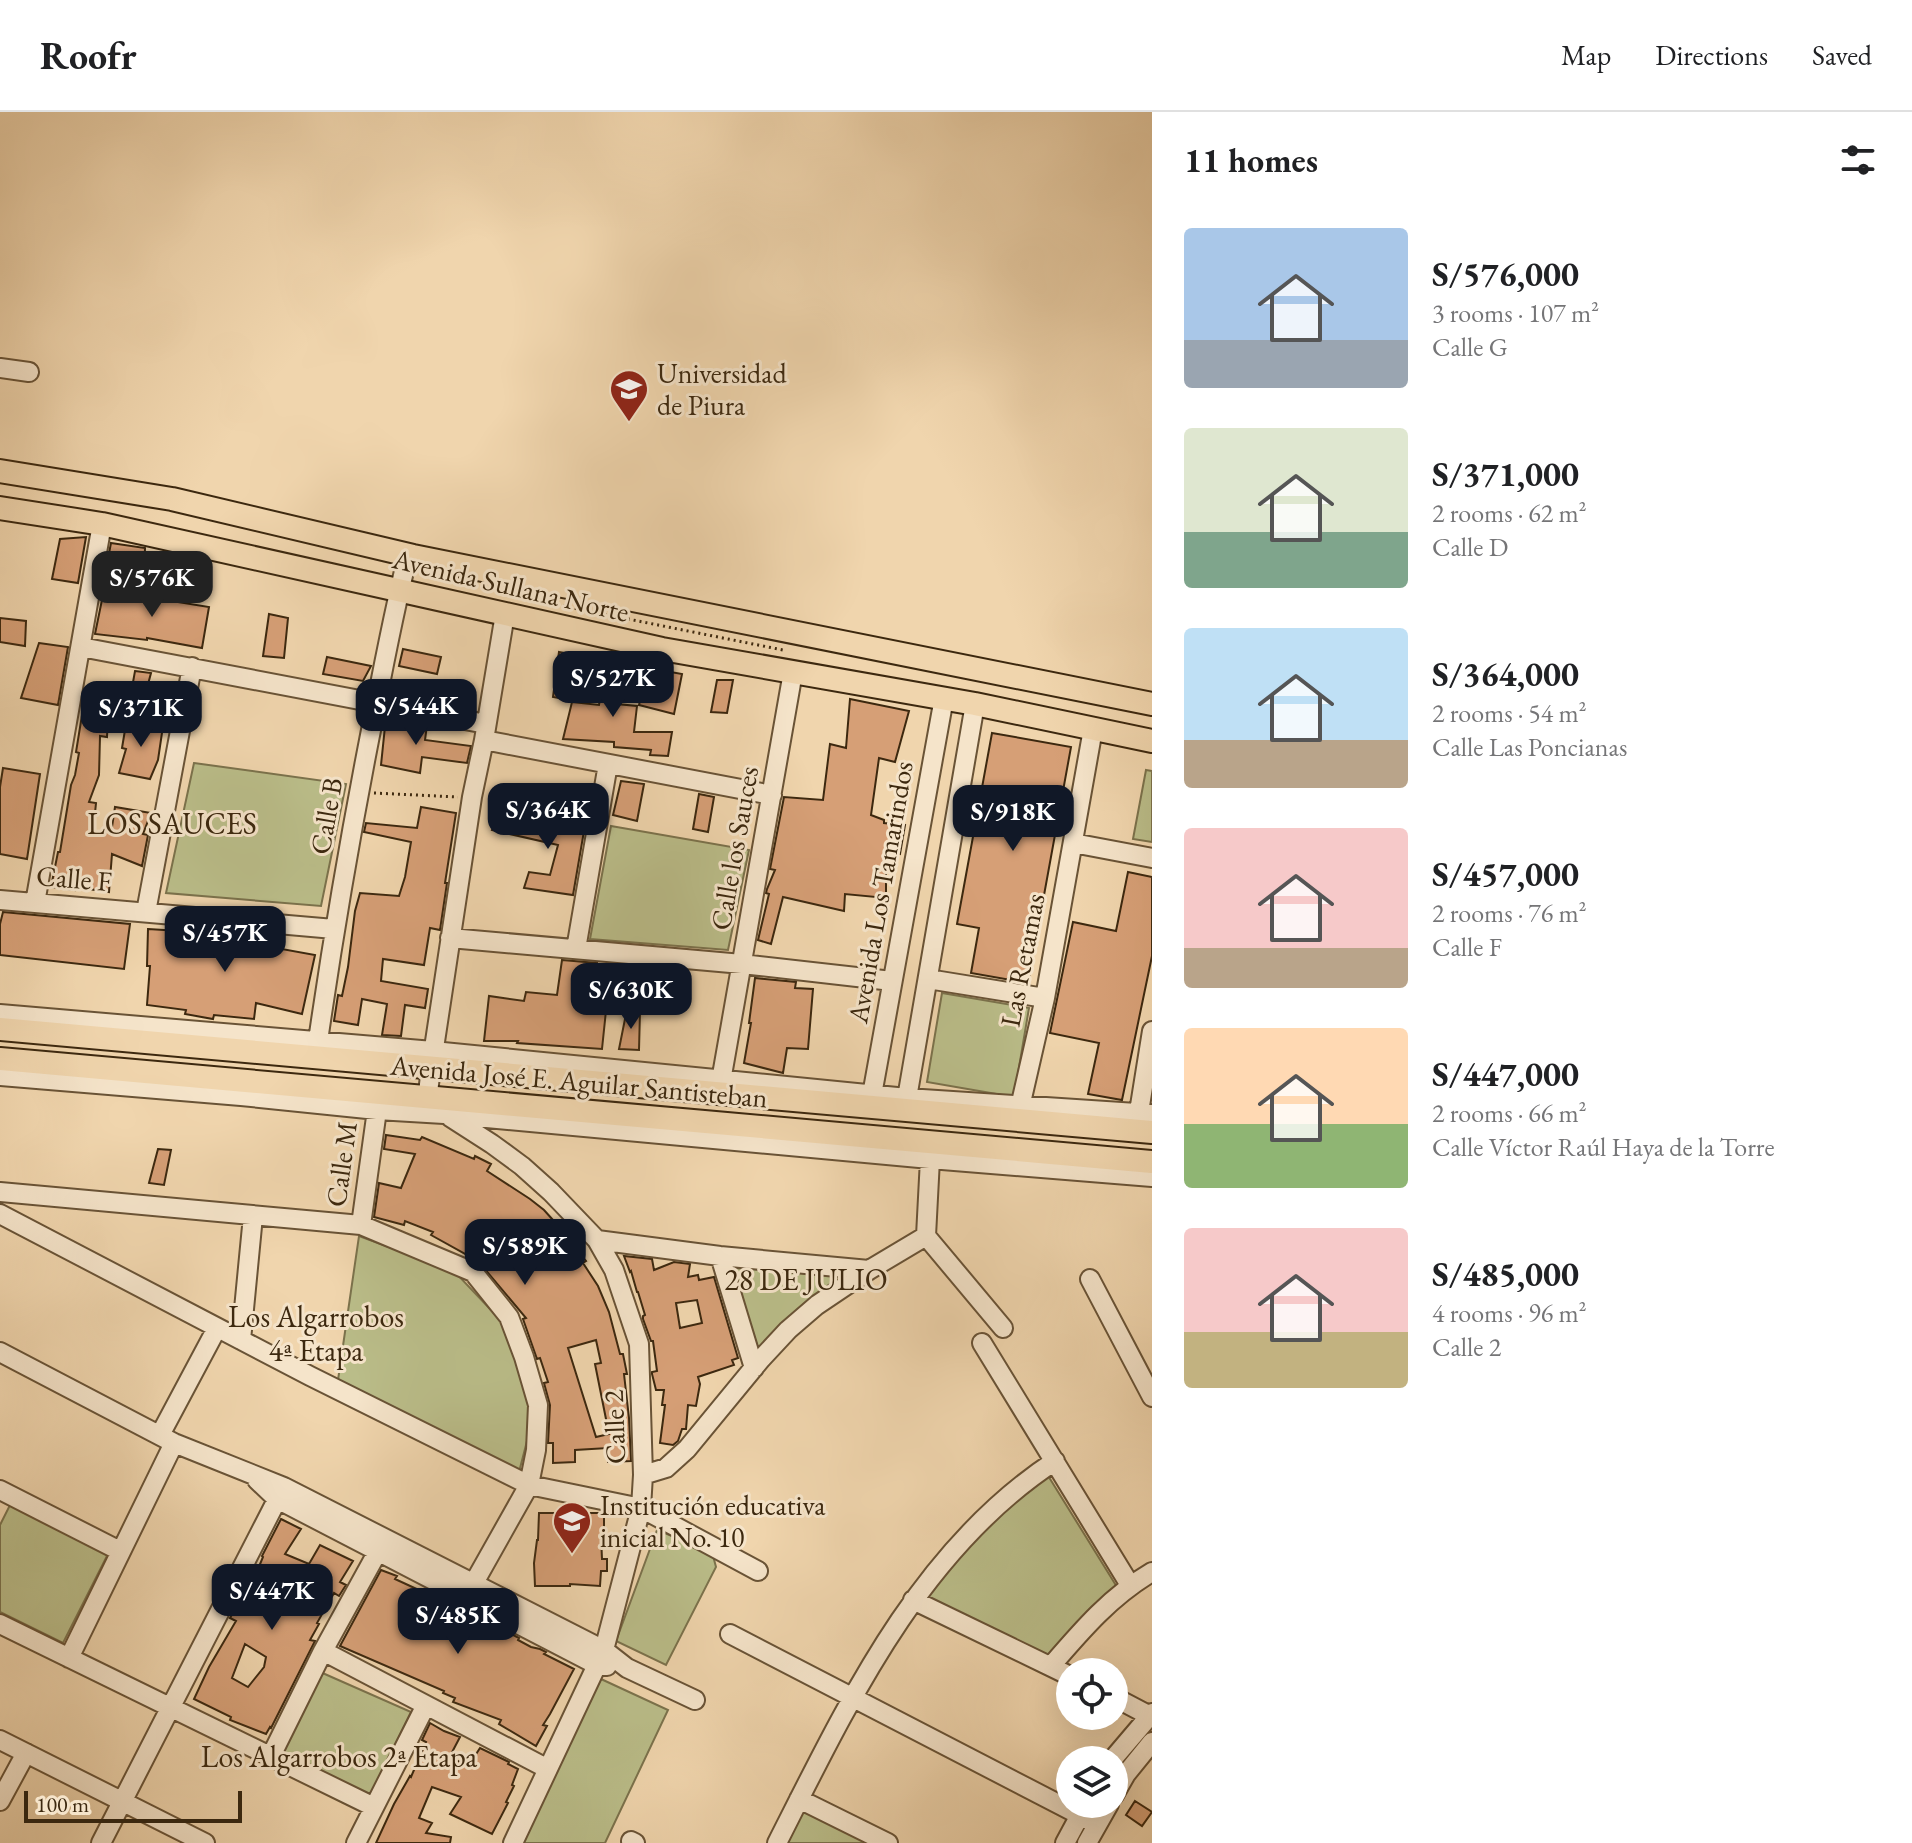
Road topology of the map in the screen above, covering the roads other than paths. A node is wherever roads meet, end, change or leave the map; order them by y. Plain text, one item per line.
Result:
1 (0, 368) edge
2 (29, 372) dead end
3 (0, 471) edge
4 (0, 508) edge
5 (102, 524) junction
6 (408, 555) junction
7 (399, 590) junction
8 (505, 614) junction
9 (81, 647) junction
10 (950, 664) junction
11 (192, 667) junction
12 (982, 670) junction
13 (793, 672) junction
14 (944, 698) junction
15 (376, 702) junction
16 (975, 704) junction
17 (1152, 704) edge
18 (1093, 729) junction
19 (485, 732) junction
20 (1152, 741) edge
21 (608, 764) junction
22 (772, 795) junction
23 (1073, 843) junction
24 (1152, 858) edge
25 (0, 900) edge
26 (35, 903) junction
27 (146, 912) junction
28 (334, 929) junction
29 (450, 938) junction
30 (576, 949) junction
31 (742, 964) junction
32 (928, 979) junction
33 (892, 981) junction
34 (1045, 998) junction
35 (0, 1014) edge
36 (0, 1029) edge
37 (1152, 1031) edge
38 (318, 1041) junction
39 (0, 1059) edge
40 (432, 1059) junction
41 (0, 1076) edge
42 (721, 1081) junction
43 (872, 1095) junction
44 (907, 1098) junction
45 (1020, 1107) junction
46 (432, 1108) junction
47 (377, 1110) junction
48 (1145, 1113) edge
49 (1152, 1132) edge
50 (930, 1159) junction
51 (1152, 1162) edge
52 (1152, 1177) edge
53 (0, 1192) edge
54 (0, 1214) edge
55 (253, 1216) junction
56 (361, 1225) junction
57 (926, 1236) junction
58 (597, 1240) junction
59 (720, 1256) junction
60 (869, 1270) junction
61 (1090, 1279) dead end
62 (217, 1328) junction
63 (1003, 1328) dead end
64 (241, 1340) junction
65 (982, 1343) dead end
66 (0, 1352) edge
67 (754, 1368) junction
68 (1152, 1397) edge
69 (167, 1439) junction
70 (1055, 1461) junction
71 (643, 1475) junction
72 (529, 1485) junction
73 (280, 1493) junction
74 (3, 1497) edge
75 (641, 1508) junction
76 (382, 1545) junction
77 (120, 1551) junction
78 (758, 1571) dead end
79 (1152, 1572) edge
80 (1130, 1585) junction
81 (470, 1590) junction
82 (913, 1600) junction
83 (0, 1624) edge
84 (730, 1634) dead end
85 (323, 1651) junction
86 (69, 1658) junction
87 (601, 1658) junction
88 (1051, 1666) junction
89 (1056, 1669) edge
90 (854, 1697) junction
91 (695, 1700) dead end
92 (1128, 1704) edge
93 (426, 1705) junction
94 (169, 1707) junction
95 (1151, 1715) edge
96 (0, 1740) edge
97 (1152, 1742) edge
98 (1124, 1746) edge
99 (26, 1753) junction
100 (271, 1756) junction
101 (548, 1769) junction
102 (1128, 1772) edge
103 (1056, 1797) edge
104 (799, 1799) junction
105 (0, 1801) edge
106 (121, 1801) junction
107 (374, 1807) junction
108 (1078, 1818) edge
109 (1091, 1818) edge
110 (1101, 1818) edge
111 (1097, 1824) junction
112 (101, 1843) edge
113 (205, 1843) edge
114 (356, 1843) edge
115 (513, 1843) edge
116 (777, 1843) edge
117 (888, 1843) edge
118 (1065, 1843) edge
119 (1087, 1843) edge

1 - 2 street
3 - 6 main road, Avenida Sullana Norte
4 - 5 main road, Avenida Sullana Norte
5 - 7 main road, Avenida Sullana Norte
5 - 9 street
6 - 7 street, Calle B
6 - 10 main road, Avenida Sullana Norte
7 - 8 main road, Avenida Sullana Norte
7 - 15 street, Calle B
8 - 13 main road, Avenida Sullana Norte
8 - 19 street
9 - 11 street
9 - 26 street
10 - 12 main road, Avenida Sullana Norte
10 - 14 main road
11 - 15 street
11 - 27 street
12 - 16 main road
12 - 17 main road, Avenida Sullana Norte
13 - 14 main road, Avenida Sullana Norte
13 - 22 street, Calle los Sauces
14 - 16 main road, Avenida Sullana Norte
14 - 33 street, Avenida Los Tamarindos
15 - 19 street
15 - 28 street, Calle B
16 - 18 main road, Avenida Sullana Norte
16 - 32 street
18 - 20 main road, Avenida Sullana Norte
18 - 23 street, Las Retamas
19 - 21 street
19 - 29 street
21 - 22 street
21 - 30 street
22 - 31 street, Calle los Sauces
23 - 24 street
23 - 34 street, Las Retamas
25 - 26 street, Calle F
26 - 27 street, Calle F
27 - 28 street, Calle F
28 - 38 street, Calle B
29 - 30 street
29 - 40 street
30 - 31 street
31 - 33 street
31 - 42 street, Calle los Sauces
32 - 34 street
32 - 44 street
33 - 43 street, Avenida Los Tamarindos
34 - 45 street, Las Retamas
35 - 38 street, Avenida José E. Aguilar Santisteban
36 - 40 main road, Avenida José E. Aguilar Santisteban
37 - 48 street
38 - 40 street, Avenida José E. Aguilar Santisteban
39 - 46 main road, Avenida José E. Aguilar Santisteban
40 - 42 street, Avenida José E. Aguilar Santisteban
40 - 46 street
40 - 49 main road, Avenida José E. Aguilar Santisteban
41 - 47 street, Avenida José E. Aguilar Santisteban
42 - 43 street, Avenida José E. Aguilar Santisteban
43 - 44 street, Avenida José E. Aguilar Santisteban
44 - 45 street, Avenida José E. Aguilar Santisteban
45 - 48 street, Avenida José E. Aguilar Santisteban
46 - 47 street, Avenida José E. Aguilar Santisteban
46 - 50 street, Avenida José E. Aguilar Santisteban
46 - 51 main road, Avenida José E. Aguilar Santisteban
46 - 58 street, Calle 2
47 - 56 street, Calle M
50 - 52 street, Avenida José E. Aguilar Santisteban
50 - 57 street
53 - 55 street
54 - 62 street
55 - 56 street
55 - 64 street
56 - 72 street
57 - 60 street
57 - 63 street
58 - 59 street
58 - 71 street, Calle 2
59 - 60 street
59 - 67 street
60 - 67 street
61 - 68 street
62 - 64 street
62 - 69 street
64 - 72 street
65 - 70 street
66 - 69 street
67 - 71 street
69 - 73 street
69 - 77 street
70 - 80 street
70 - 82 street
71 - 75 street, Calle 2
72 - 75 street
72 - 81 street
73 - 76 street
73 - 94 street
74 - 77 street
75 - 78 street
75 - 87 street, Calle 2
76 - 81 street
76 - 85 street
77 - 86 street
79 - 80 street
80 - 88 street
81 - 87 street
82 - 88 street
82 - 90 street
83 - 86 street
84 - 90 street
85 - 93 street
85 - 100 street
86 - 94 street
87 - 91 street
87 - 101 street, Calle 2
88 - 89 street
90 - 103 street
90 - 104 street
92 - 95 street
93 - 101 street
93 - 107 street
94 - 100 street
94 - 106 street
95 - 98 street
96 - 99 street
97 - 102 street
99 - 105 street
99 - 106 street
100 - 107 street
101 - 115 street, Calle 2
104 - 116 street
104 - 117 street
106 - 112 street
106 - 113 street
107 - 114 street
108 - 118 street
109 - 111 street
110 - 111 street
111 - 119 street

